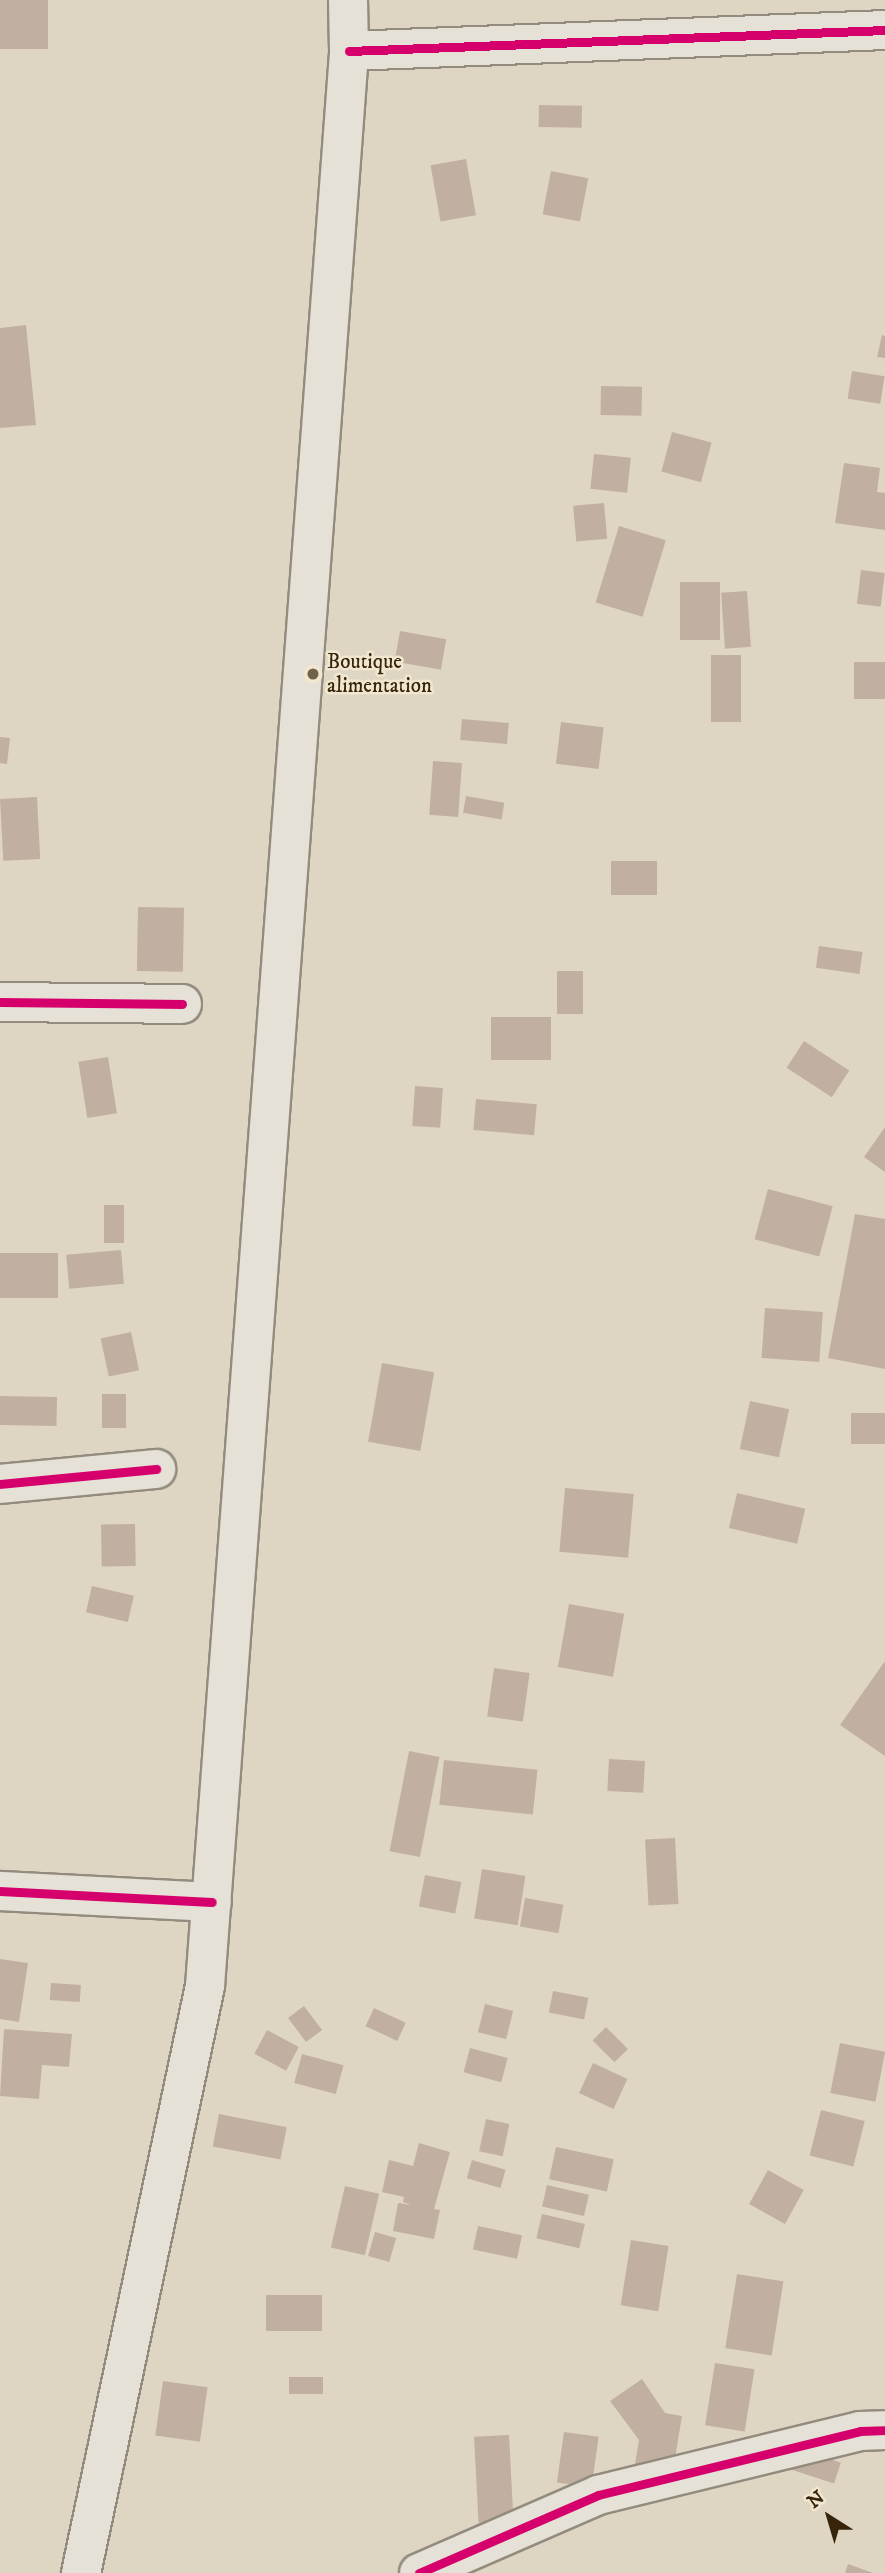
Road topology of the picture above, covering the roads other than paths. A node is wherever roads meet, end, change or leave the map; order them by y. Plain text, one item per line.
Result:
1 (348, 0) edge
2 (885, 30) edge
3 (349, 51) junction
4 (0, 1002) edge
5 (181, 1004) dead end
6 (156, 1469) dead end
7 (0, 1484) edge
8 (0, 1891) edge
9 (212, 1902) junction
10 (885, 2430) edge
11 (81, 2573) edge
12 (419, 2573) edge

1 - 3 main road
2 - 3 main road
3 - 9 main road
4 - 5 main road
6 - 7 main road
8 - 9 main road
9 - 11 main road
10 - 12 main road

